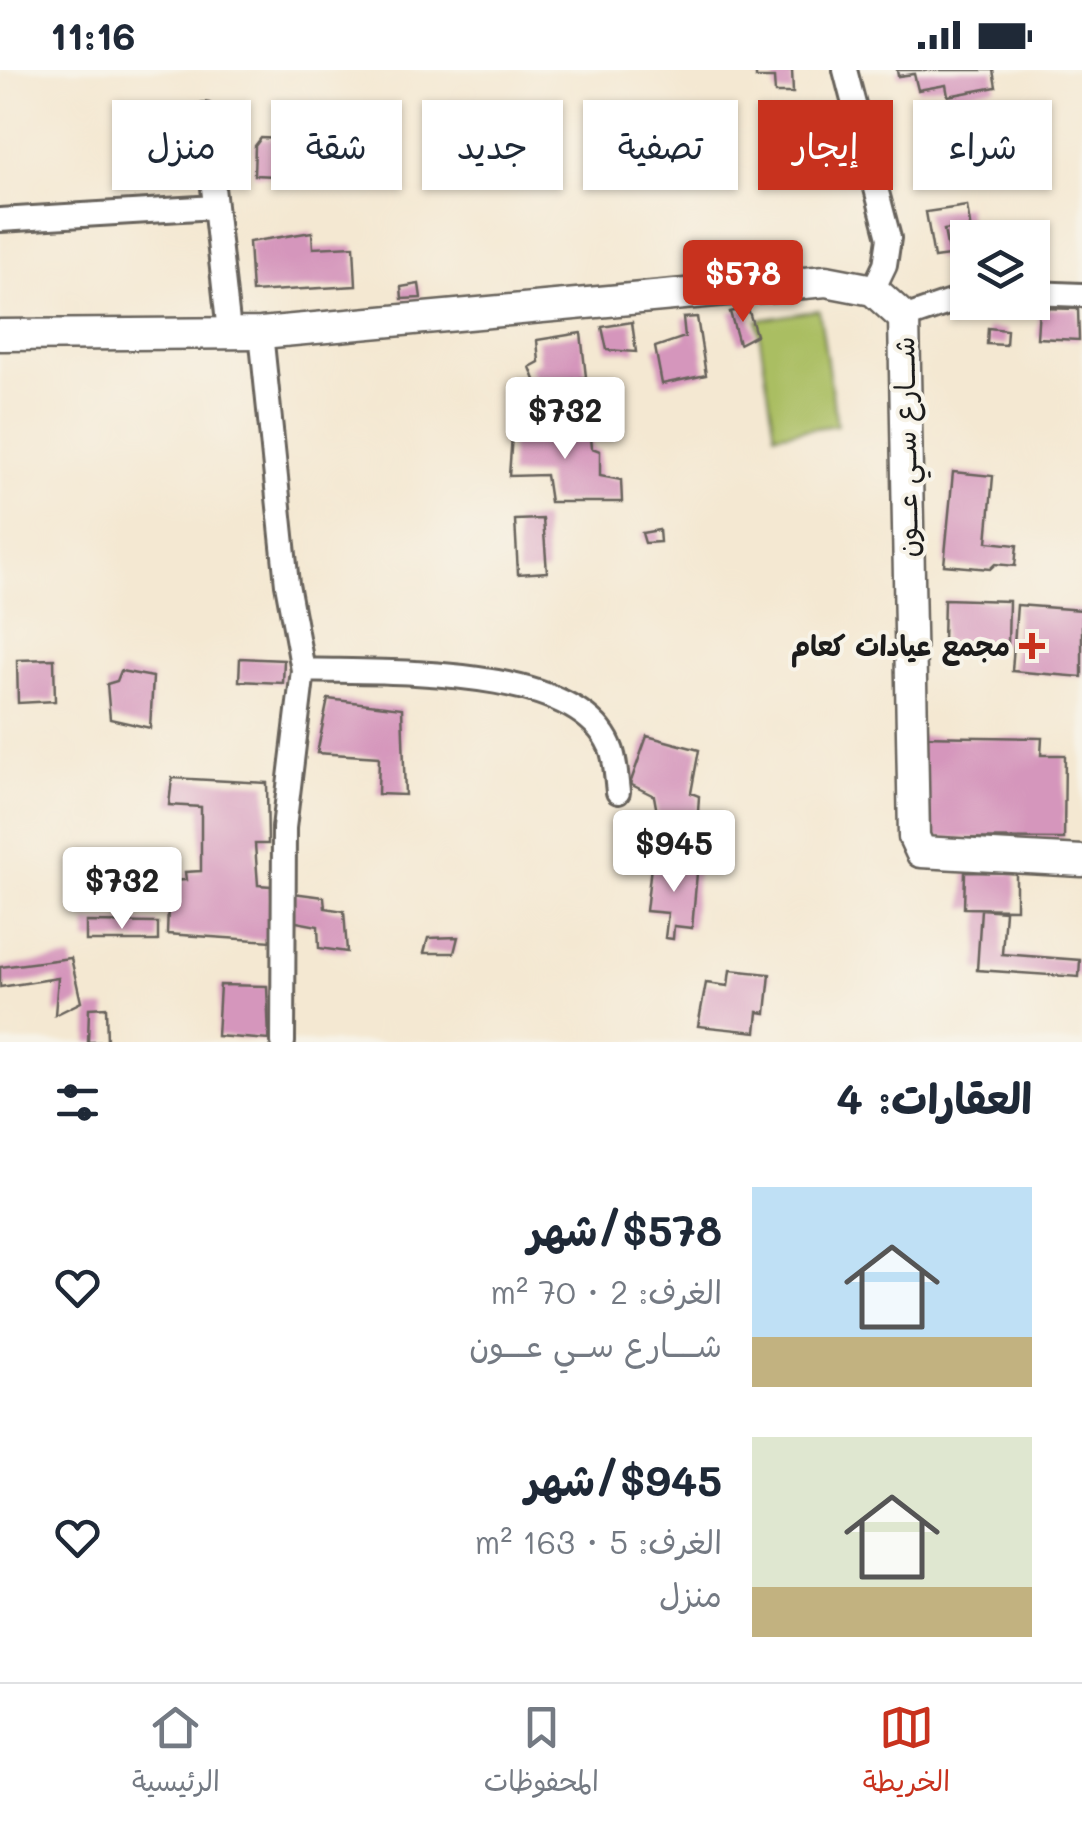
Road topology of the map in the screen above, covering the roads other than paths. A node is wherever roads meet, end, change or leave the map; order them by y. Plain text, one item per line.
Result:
1 (845, 70) edge
2 (213, 190) edge
3 (215, 206) junction
4 (0, 220) edge
5 (872, 290) junction
6 (1050, 294) edge
7 (1082, 295) edge
8 (950, 302) edge
9 (904, 318) junction
10 (229, 332) junction
11 (261, 333) junction
12 (0, 335) edge
13 (302, 670) junction
14 (618, 792) dead end
15 (1082, 861) edge
16 (284, 1042) edge

1 - 5 street
2 - 3 street
3 - 4 street
3 - 10 street
5 - 9 street, شــــارع ســي عـــون
5 - 11 street, شــــارع ســي عـــون
6 - 7 street
8 - 9 street
9 - 15 street, شــــارع ســي عـــون
10 - 11 street, شــــارع ســي عـــون
10 - 12 street, شــــارع ســي عـــون
11 - 13 street
13 - 14 street
13 - 16 street

